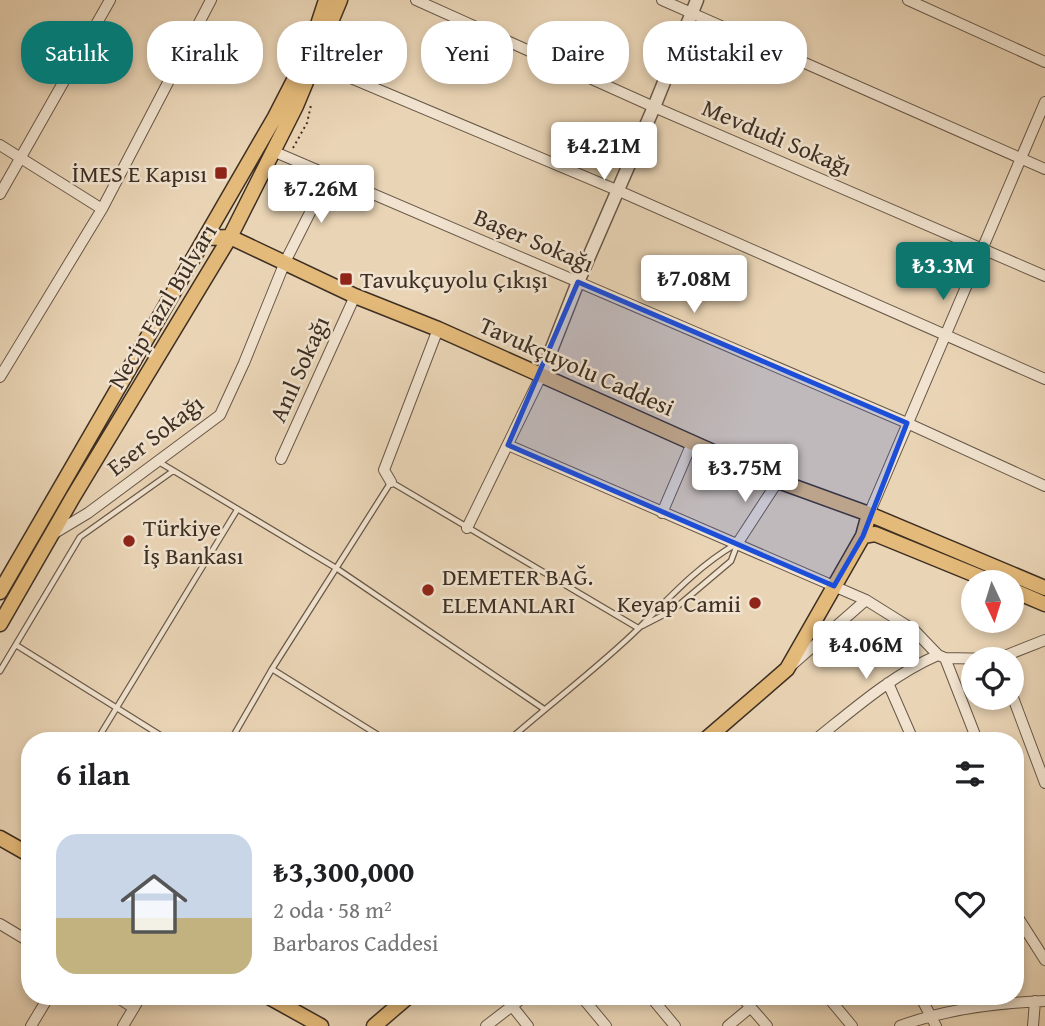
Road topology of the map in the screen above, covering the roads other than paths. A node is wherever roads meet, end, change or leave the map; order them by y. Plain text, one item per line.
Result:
1 (110, 0) edge
2 (211, 0) edge
3 (326, 0) edge
4 (341, 0) edge
5 (416, 0) edge
6 (662, 0) edge
7 (696, 0) edge
8 (908, 0) edge
9 (691, 13) junction
10 (332, 21) edge
11 (1045, 62) edge
12 (307, 84) edge
13 (365, 84) edge
14 (1045, 102) edge
15 (654, 107) junction
16 (0, 145) edge
17 (281, 155) junction
18 (1020, 158) junction
19 (20, 159) junction
20 (1045, 169) edge
21 (329, 175) junction
22 (619, 191) junction
23 (0, 194) edge
24 (102, 209) junction
25 (230, 237) junction
26 (205, 238) junction
27 (981, 248) junction
28 (285, 262) junction
29 (1045, 276) edge
30 (578, 282) junction
31 (355, 296) junction
32 (438, 329) junction
33 (947, 334) junction
34 (541, 376) junction
35 (0, 377) edge
36 (1045, 379) edge
37 (907, 423) junction
38 (692, 443) junction
39 (508, 444) junction
40 (281, 459) dead end
41 (158, 461) junction
42 (173, 471) junction
43 (778, 481) junction
44 (391, 482) junction
45 (1045, 486) edge
46 (237, 510) junction
47 (662, 513) junction
48 (869, 514) junction
49 (467, 528) junction
50 (51, 535) junction
51 (863, 536) junction
52 (737, 544) junction
53 (336, 568) junction
54 (963, 570) edge
55 (834, 586) junction
56 (1045, 588) edge
57 (0, 592) edge
58 (1024, 595) edge
59 (866, 600) junction
60 (1045, 604) edge
61 (0, 624) edge
62 (638, 628) junction
63 (1045, 640) edge
64 (16, 645) junction
65 (1024, 648) edge
66 (942, 657) junction
67 (961, 658) edge
68 (272, 669) junction
69 (788, 669) junction
70 (0, 671) edge
71 (888, 683) junction
72 (116, 708) junction
73 (544, 709) junction
74 (1018, 710) edge
75 (102, 732) edge
76 (155, 732) edge
77 (236, 732) edge
78 (373, 732) edge
79 (518, 732) edge
80 (718, 732) edge
81 (827, 732) edge
82 (909, 732) edge
83 (974, 732) edge
84 (1045, 783) edge
85 (0, 838) edge
86 (21, 848) edge
87 (1, 927) edge
88 (1024, 928) edge
89 (21, 937) edge
90 (1045, 960) edge
91 (1040, 1001) edge
92 (44, 1005) edge
93 (129, 1005) edge
94 (136, 1005) edge
95 (283, 1005) edge
96 (398, 1005) edge
97 (588, 1005) edge
98 (658, 1005) edge
99 (834, 1005) edge
100 (926, 1005) edge
101 (980, 1005) edge
102 (512, 1006) joint
103 (751, 1007) joint
104 (134, 1008) junction
105 (932, 1014) junction
106 (31, 1026) edge
107 (123, 1026) edge
108 (321, 1026) edge
109 (374, 1026) edge
110 (486, 1026) edge
111 (528, 1026) edge
112 (606, 1026) edge
113 (676, 1026) edge
114 (728, 1026) edge
115 (767, 1026) edge
116 (852, 1026) edge
117 (900, 1026) edge
118 (936, 1026) edge
119 (1033, 1026) edge

1 - 19 street
2 - 24 street
3 - 26 main road, Necip Fazıl Bulvarı
4 - 10 main road, Necip Fazıl Bulvarı
5 - 15 street, Mevdudi Sokağı
6 - 9 street
7 - 9 street
8 - 11 street
9 - 15 street
9 - 18 street
12 - 17 main road, Necip Fazıl Bulvarı
13 - 22 street
14 - 18 street
15 - 22 street
15 - 27 street, Mevdudi Sokağı
16 - 19 street
17 - 21 street, Başer Sokağı
17 - 25 main road, Necip Fazıl Bulvarı
18 - 20 street
18 - 27 street
19 - 23 street
19 - 24 street
21 - 28 street, Eser Sokağı
21 - 30 street, Başer Sokağı
22 - 30 street
22 - 33 street
24 - 35 street
25 - 26 main road
25 - 28 main road, Tavukçuyolu Caddesi
25 - 50 main road, Necip Fazıl Bulvarı
26 - 57 main road, Necip Fazıl Bulvarı
27 - 29 street, Mevdudi Sokağı
27 - 33 street
28 - 31 main road, Tavukçuyolu Caddesi
28 - 41 street, Eser Sokağı
30 - 34 street
30 - 37 street, Başer Sokağı
31 - 32 main road, Tavukçuyolu Caddesi
31 - 40 street, Anıl Sokağı
32 - 34 main road, Tavukçuyolu Caddesi
32 - 44 street
33 - 36 street
33 - 37 street
34 - 38 main road, Tavukçuyolu Caddesi
34 - 39 street
37 - 45 street, Başer Sokağı
37 - 48 street
38 - 43 main road, Tavukçuyolu Caddesi
38 - 47 street
39 - 47 street
39 - 49 street
41 - 42 lane
41 - 50 street, Eser Sokağı
42 - 46 lane
42 - 64 lane
43 - 48 main road, Tavukçuyolu Caddesi
43 - 52 street
44 - 49 lane
44 - 53 lane
46 - 53 lane
46 - 72 lane
47 - 52 street
48 - 51 main road
48 - 56 main road, Tavukçuyolu Caddesi
49 - 62 lane
50 - 61 main road, Necip Fazıl Bulvarı
51 - 54 main road
51 - 55 main road
52 - 55 street
52 - 62 lane
52 - 62 lane
53 - 68 lane
53 - 73 lane
55 - 59 street
55 - 69 main road
58 - 60 main road
59 - 66 street
59 - 69 street
62 - 73 lane
63 - 65 street
64 - 70 lane
64 - 72 lane
66 - 67 street
66 - 71 street
66 - 83 street
68 - 77 lane
68 - 78 lane
69 - 80 main road
71 - 81 street
71 - 82 street
72 - 75 lane
72 - 76 lane
73 - 79 lane
74 - 84 street
85 - 86 main road
87 - 89 street
88 - 90 street
91 - 119 street
92 - 106 street
93 - 104 street
94 - 104 street
95 - 108 main road
96 - 109 main road
97 - 112 street
98 - 113 street
99 - 116 street
100 - 105 street
101 - 105 street
102 - 110 street
102 - 111 street
103 - 114 street
103 - 115 street
104 - 107 street
105 - 117 street
105 - 118 street

